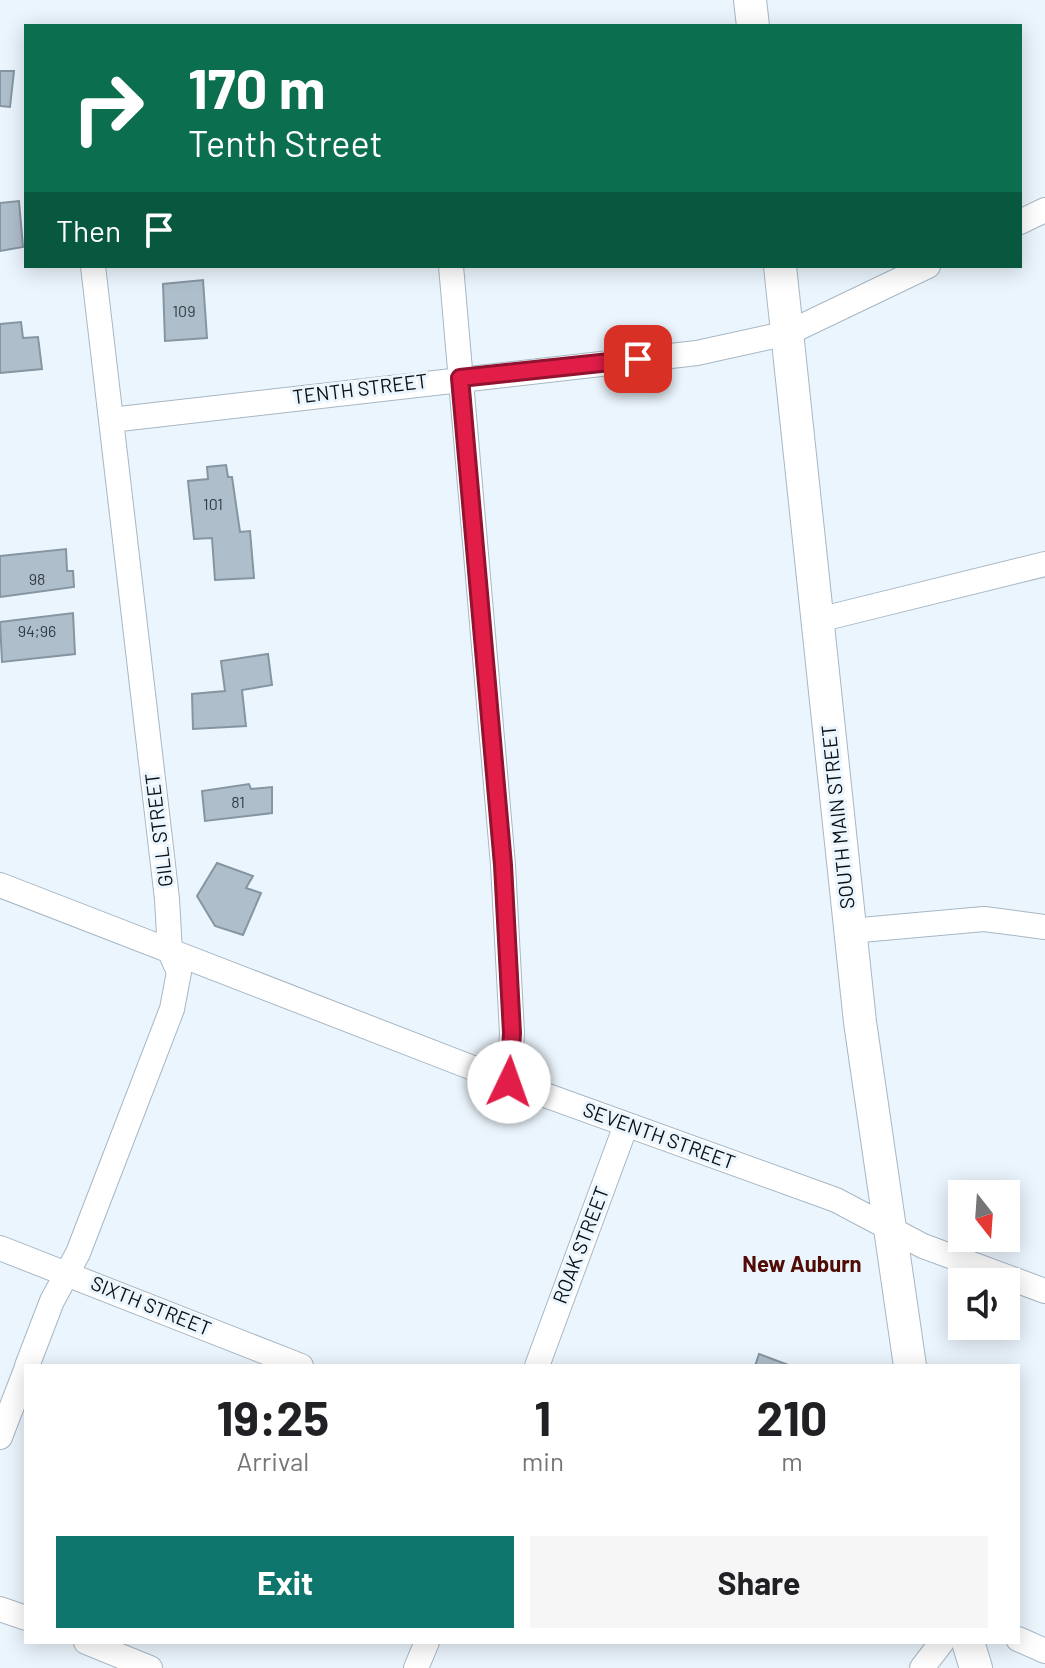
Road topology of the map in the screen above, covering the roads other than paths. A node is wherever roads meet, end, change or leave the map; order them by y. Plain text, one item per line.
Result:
1 (750, 0) edge
2 (753, 24) edge
3 (1045, 210) edge
4 (1022, 221) edge
5 (93, 268) edge
6 (451, 268) edge
7 (780, 268) edge
8 (924, 268) edge
9 (788, 333) junction
10 (460, 378) junction
11 (111, 420) junction
12 (1045, 564) edge
13 (818, 620) junction
14 (0, 885) edge
15 (1045, 927) edge
16 (850, 931) junction
17 (170, 952) junction
18 (509, 1082) junction
19 (626, 1125) junction
20 (888, 1227) junction
21 (0, 1248) edge
22 (67, 1273) junction
23 (1045, 1291) edge
24 (29, 1364) edge
25 (296, 1364) edge
26 (538, 1364) edge
27 (910, 1364) edge
28 (24, 1376) edge
29 (0, 1437) edge
30 (0, 1609) edge
31 (24, 1617) edge
32 (1020, 1640) edge
33 (91, 1644) edge
34 (426, 1644) edge
35 (940, 1644) edge
36 (969, 1644) edge
37 (1045, 1651) edge
38 (150, 1668) edge
39 (416, 1668) edge
40 (922, 1668) edge
41 (976, 1668) edge

1 - 2 street
3 - 4 street
5 - 11 street, GILL STREET
6 - 10 street
7 - 9 street, SOUTH MAIN STREET
8 - 9 street, TENTH STREET
9 - 10 street, TENTH STREET
9 - 13 street, SOUTH MAIN STREET
10 - 11 street, TENTH STREET
10 - 18 street
11 - 17 street, GILL STREET
12 - 13 street
13 - 16 street, SOUTH MAIN STREET
14 - 17 street, SEVENTH STREET
15 - 16 street
16 - 20 street, SOUTH MAIN STREET
17 - 18 street, SEVENTH STREET
17 - 22 street, GILL STREET
18 - 19 street, SEVENTH STREET
19 - 20 street, SEVENTH STREET
19 - 26 street, ROAK STREET
20 - 23 street, SEVENTH STREET
20 - 27 street, SOUTH MAIN STREET
21 - 22 street, SIXTH STREET
22 - 24 street, GILL STREET
22 - 25 street, SIXTH STREET
28 - 29 street, GILL STREET
30 - 31 street
32 - 37 street
33 - 38 street
34 - 39 street
35 - 40 street
36 - 41 street

